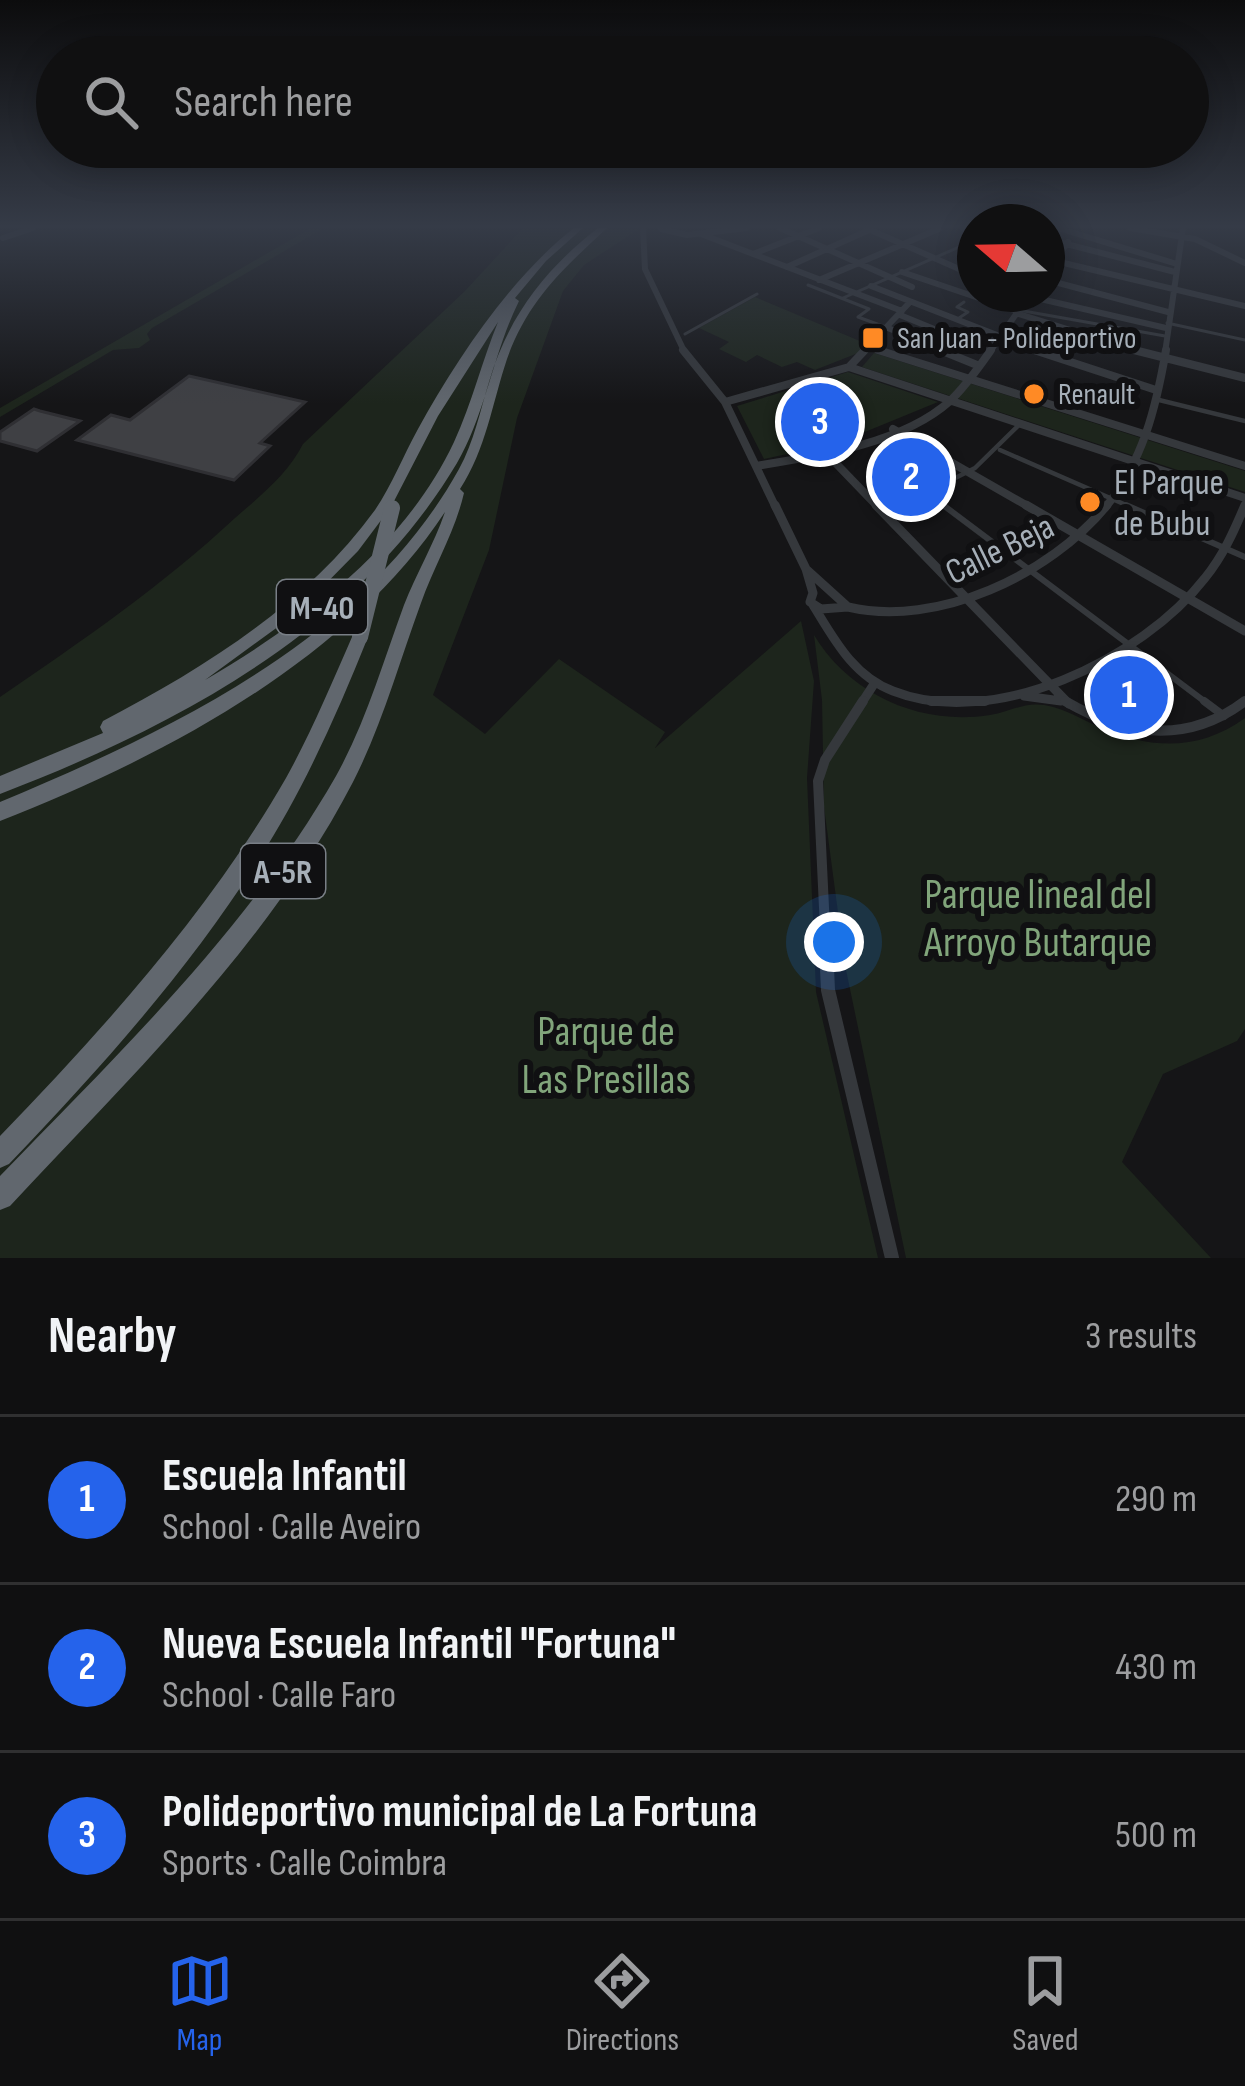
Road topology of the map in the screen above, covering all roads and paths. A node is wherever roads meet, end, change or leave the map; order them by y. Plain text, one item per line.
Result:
1 (516, 287) edge
2 (527, 287) edge
3 (539, 287) edge
4 (547, 287) edge
5 (650, 287) edge
6 (813, 287) edge
7 (837, 287) edge
8 (869, 287) edge
9 (873, 287) edge
10 (1072, 287) edge
11 (1155, 287) edge
12 (1173, 287) edge
13 (1172, 291) junction
14 (854, 293) junction
15 (757, 294) dead end
16 (843, 298) junction
17 (514, 301) junction
18 (910, 302) junction
19 (1065, 304) edge
20 (1245, 306) edge
21 (968, 312) edge
22 (1017, 312) junction
23 (1168, 312) junction
24 (901, 313) junction
25 (956, 320) junction
26 (888, 328) junction
27 (1166, 329) junction
28 (685, 334) dead end
29 (998, 338) junction
30 (1245, 340) edge
31 (869, 347) junction
32 (505, 348) junction
33 (988, 351) junction
34 (1161, 358) junction
35 (977, 365) junction
36 (463, 367) junction
37 (849, 367) junction
38 (968, 378) junction
39 (1245, 378) edge
40 (1156, 394) junction
41 (951, 401) junction
42 (725, 402) junction
43 (1245, 421) edge
44 (1020, 424) junction
45 (893, 429) junction
46 (1149, 436) junction
47 (1000, 450) junction
48 (826, 453) junction
49 (411, 456) junction
50 (1138, 463) junction
51 (756, 466) junction
52 (1245, 466) edge
53 (970, 473) junction
54 (460, 481) junction
55 (931, 496) junction
56 (1116, 500) junction
57 (1245, 501) edge
58 (883, 513) junction
59 (1081, 537) junction
60 (1226, 549) junction
61 (1245, 557) edge
62 (806, 569) junction
63 (1030, 571) junction
64 (830, 595) junction
65 (965, 598) junction
66 (1187, 598) junction
67 (813, 599) junction
68 (848, 607) junction
69 (830, 608) junction
70 (1245, 631) edge
71 (1126, 644) junction
72 (874, 684) junction
73 (1048, 685) junction
74 (1016, 695) junction
75 (1245, 701) edge
76 (1066, 702) junction
77 (1226, 718) junction
78 (0, 785) edge
79 (0, 812) edge
80 (0, 1155) edge
81 (0, 1196) edge
82 (892, 1258) edge

1 - 36 highway
2 - 17 highway, M-40
3 - 32 highway, M-40
4 - 32 highway
5 - 42 street
6 - 16 street
7 - 14 street
8 - 14 street
9 - 18 street
10 - 23 street
11 - 13 street
12 - 13 street, Calle Beja
13 - 20 street
13 - 23 street, Calle Beja
14 - 16 street
14 - 24 street
15 - 28 street
16 - 26 street
17 - 36 highway, A-5R
17 - 78 highway, M-40
18 - 24 street
18 - 25 street
19 - 27 street
21 - 25 street
22 - 27 street
22 - 29 street
22 - 34 street
23 - 27 street, Calle Beja
24 - 26 street
24 - 33 street
25 - 29 street
26 - 31 street
26 - 35 street
27 - 30 street
27 - 34 street, Calle Beja
29 - 33 street
29 - 40 street
31 - 37 street
31 - 38 street
32 - 54 highway, M-40
33 - 35 street
34 - 39 street
34 - 40 street, Calle Beja
35 - 38 street
36 - 49 highway, A-5R
37 - 41 street
37 - 42 street
38 - 41 street
38 - 46 street
40 - 43 street
40 - 46 street, Calle Beja
41 - 44 street
41 - 45 street
42 - 51 street
44 - 47 street
44 - 50 street
45 - 48 street
45 - 53 street
46 - 50 street, Calle Beja
46 - 52 street
47 - 53 street
47 - 56 street
48 - 51 street
48 - 58 street
49 - 78 highway
49 - 80 highway, A-5R, bridge
50 - 56 street, Calle Beja
50 - 57 street
51 - 62 street
53 - 55 street
53 - 59 street
54 - 79 highway, M-40
54 - 81 highway, A-5R
55 - 58 street
55 - 63 street
56 - 59 street, Calle Beja
56 - 60 street
57 - 60 street
58 - 65 street
59 - 63 street, Calle Beja
59 - 66 street
60 - 61 street
60 - 66 street
62 - 64 street
62 - 67 street
63 - 65 street, Calle Beja
63 - 71 street
64 - 67 street
64 - 68 street
64 - 69 street
65 - 68 street, Calle Beja
65 - 73 street
66 - 70 street
66 - 71 street
67 - 69 street, Calle Beja
67 - 72 street
68 - 69 street, Calle Beja
71 - 73 street
71 - 77 street
72 - 74 street
72 - 82 street
73 - 74 street
73 - 76 street
74 - 76 street
75 - 77 street
76 - 77 street

